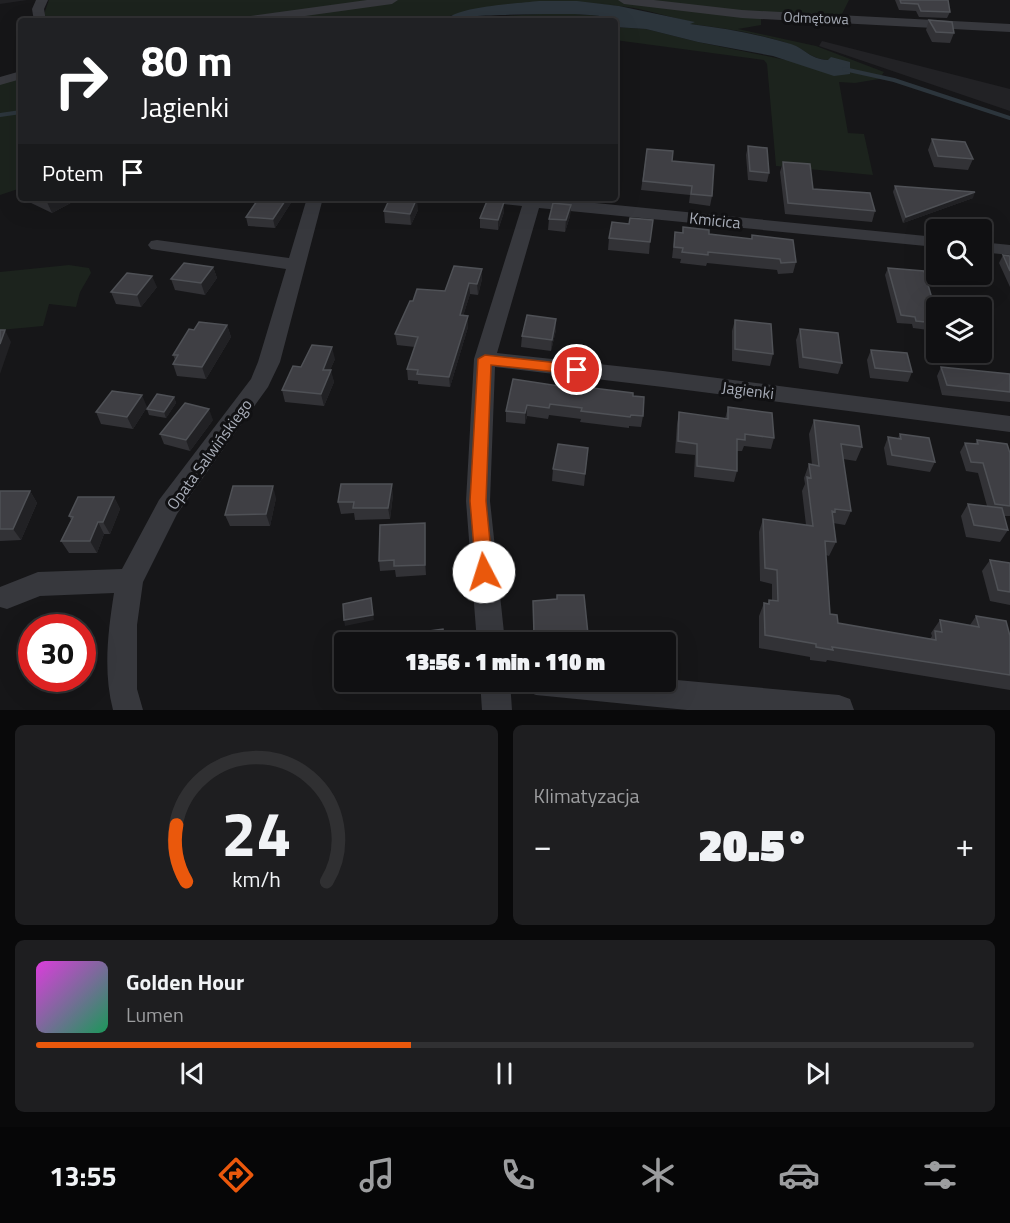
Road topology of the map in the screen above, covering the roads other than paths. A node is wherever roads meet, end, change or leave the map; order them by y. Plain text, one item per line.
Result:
1 (42, 0) edge
2 (392, 0) edge
3 (624, 0) edge
4 (40, 18) edge
5 (264, 18) edge
6 (1010, 27) edge
7 (18, 76) edge
8 (0, 81) edge
9 (314, 201) edge
10 (522, 201) edge
11 (532, 202) junction
12 (926, 241) edge
13 (157, 245) dead end
14 (992, 248) edge
15 (1010, 250) edge
16 (296, 265) junction
17 (485, 359) junction
18 (1010, 424) edge
19 (130, 581) junction
20 (7, 597) dead end
21 (490, 632) edge
22 (496, 692) edge
23 (651, 692) edge
24 (128, 710) edge
25 (497, 710) edge
26 (839, 710) edge

1 - 4 street
2 - 5 street
3 - 6 street, Odmętowa
7 - 8 street
9 - 16 street, Opata Salwińskiego
10 - 11 street, Kmicica
11 - 12 street, Kmicica
11 - 17 street
13 - 16 street
14 - 15 street
16 - 19 street, Opata Salwińskiego
17 - 18 street, Jagienki
17 - 21 street
19 - 20 street
19 - 24 street, Opata Salwińskiego
22 - 25 street
23 - 26 street

